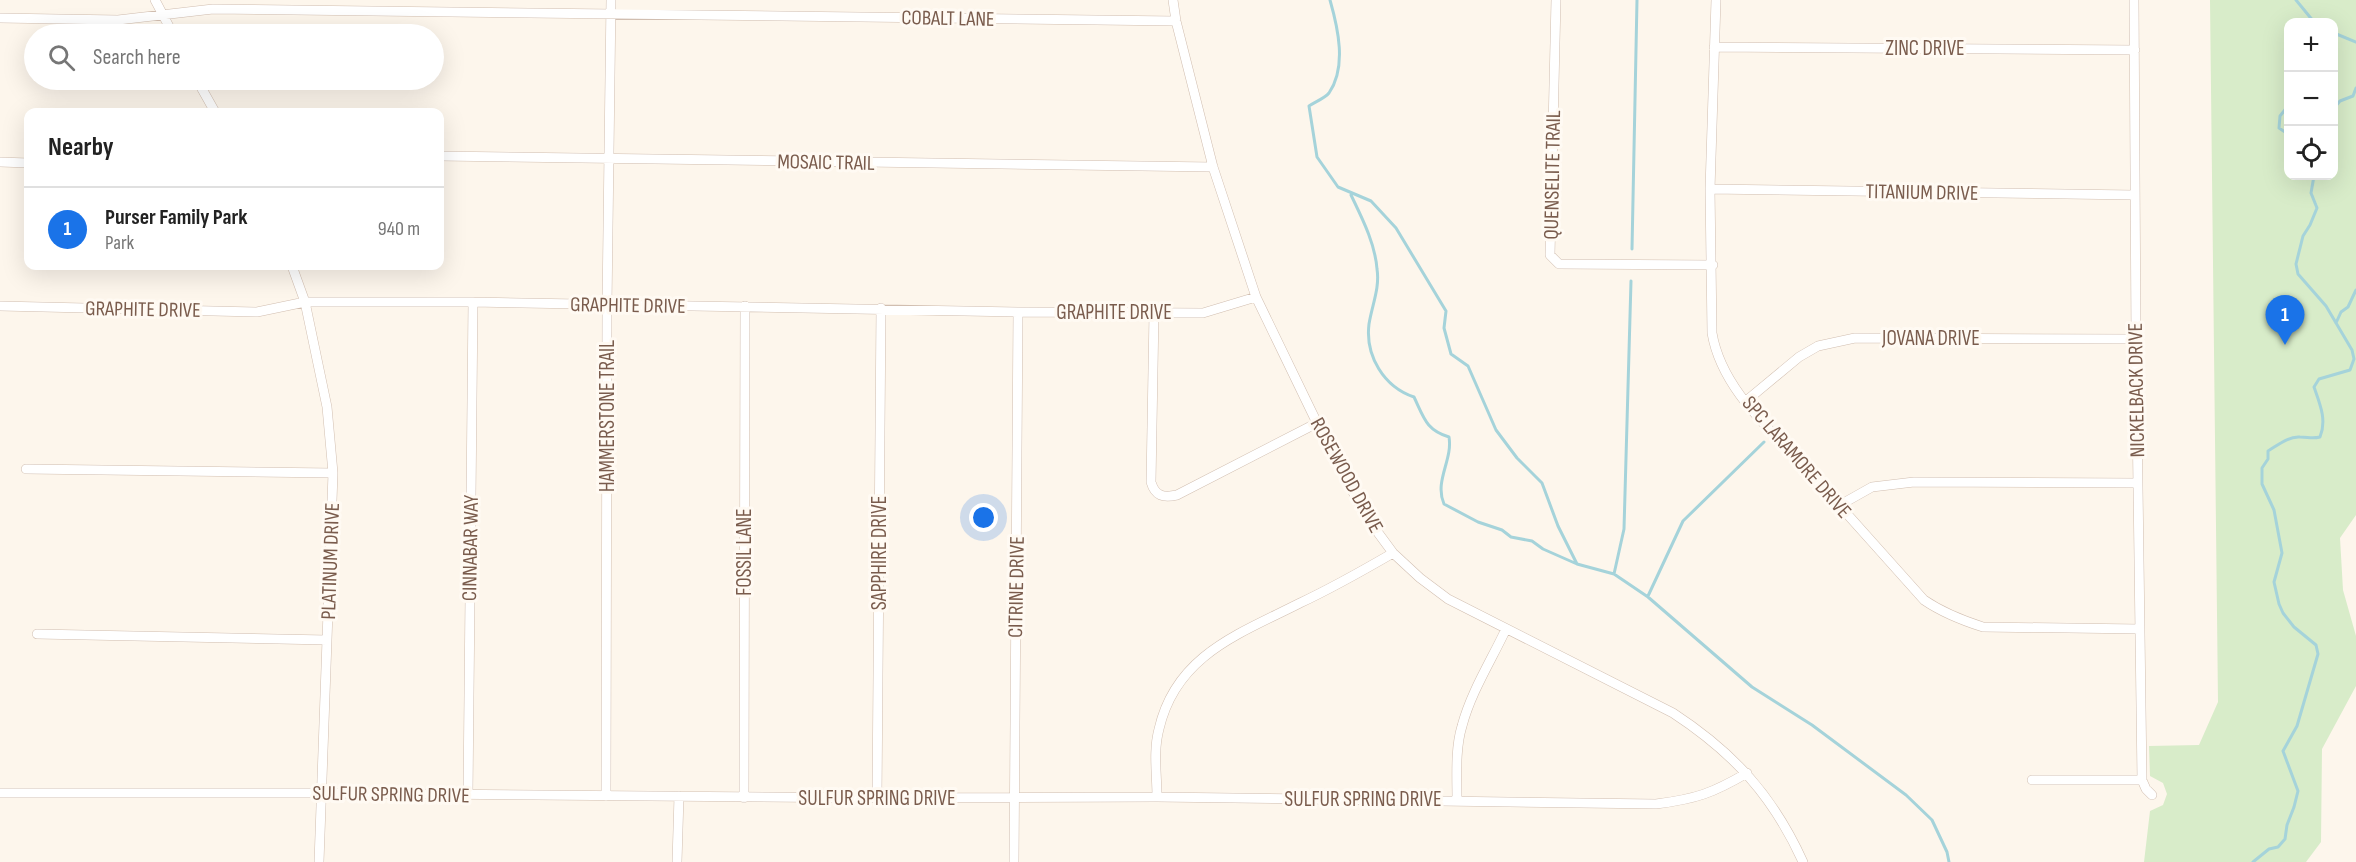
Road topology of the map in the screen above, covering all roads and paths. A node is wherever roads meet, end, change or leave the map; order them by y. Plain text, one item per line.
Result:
1 (155, 0) edge
2 (611, 0) edge
3 (1173, 0) edge
4 (1556, 0) edge
5 (1716, 0) edge
6 (2134, 0) edge
7 (611, 14) junction
8 (163, 16) junction
9 (0, 18) edge
10 (1176, 21) junction
11 (167, 24) edge
12 (1714, 47) junction
13 (2135, 50) junction
14 (203, 90) edge
15 (213, 108) edge
16 (444, 156) edge
17 (609, 159) junction
18 (0, 162) edge
19 (24, 163) edge
20 (1213, 167) junction
21 (1710, 189) junction
22 (2134, 195) junction
23 (1713, 265) junction
24 (293, 270) edge
25 (1256, 297) junction
26 (305, 302) junction
27 (473, 302) junction
28 (607, 305) junction
29 (0, 306) edge
30 (745, 306) junction
31 (881, 308) junction
32 (1018, 312) junction
33 (1154, 312) junction
34 (2136, 339) junction
35 (1746, 401) junction
36 (1317, 423) junction
37 (26, 469) dead end
38 (333, 473) junction
39 (2138, 483) junction
40 (1840, 505) junction
41 (1393, 553) junction
42 (1506, 629) junction
43 (2140, 629) junction
44 (36, 634) dead end
45 (327, 640) junction
46 (1747, 774) junction
47 (2032, 780) dead end
48 (2142, 780) junction
49 (0, 793) edge
50 (322, 793) junction
51 (468, 794) junction
52 (2152, 795) dead end
53 (606, 796) junction
54 (679, 796) junction
55 (1157, 797) junction
56 (744, 798) junction
57 (877, 798) junction
58 (1014, 798) junction
59 (1457, 800) junction
60 (319, 862) edge
61 (677, 862) edge
62 (1014, 862) edge
63 (1803, 862) edge

1 - 8 street
2 - 7 street, HAMMERSTONE TRAIL
3 - 10 street, ROSEWOOD DRIVE
4 - 23 street, QUENSELITE TRAIL
5 - 12 street, SPC LARAMORE DRIVE
6 - 13 street, NICKELBACK DRIVE
7 - 8 street, COBALT LANE
7 - 10 street, COBALT LANE
7 - 17 street, HAMMERSTONE TRAIL
8 - 9 street, COBALT LANE
8 - 11 street
10 - 20 street, ROSEWOOD DRIVE
12 - 13 street, ZINC DRIVE
12 - 21 street, SPC LARAMORE DRIVE
13 - 22 street, NICKELBACK DRIVE
14 - 15 street
16 - 17 street, MOSAIC TRAIL
17 - 20 street, MOSAIC TRAIL
17 - 28 street, HAMMERSTONE TRAIL
18 - 19 street
20 - 25 street, ROSEWOOD DRIVE
21 - 22 street, TITANIUM DRIVE
21 - 23 street, SPC LARAMORE DRIVE
22 - 34 street, NICKELBACK DRIVE
23 - 35 street, SPC LARAMORE DRIVE
24 - 26 street, PLATINUM DRIVE
25 - 33 street, GRAPHITE DRIVE
25 - 36 street, ROSEWOOD DRIVE
26 - 27 street, GRAPHITE DRIVE
26 - 29 street, GRAPHITE DRIVE
26 - 38 street, PLATINUM DRIVE
27 - 28 street, GRAPHITE DRIVE
27 - 51 street, CINNABAR WAY
28 - 30 street, GRAPHITE DRIVE
28 - 53 street, HAMMERSTONE TRAIL
30 - 31 street, GRAPHITE DRIVE
30 - 56 street, FOSSIL LANE
31 - 32 street, GRAPHITE DRIVE
31 - 57 street, SAPPHIRE DRIVE
32 - 33 street, GRAPHITE DRIVE
32 - 58 street, CITRINE DRIVE
33 - 36 street
34 - 35 street, JOVANA DRIVE
34 - 39 street, NICKELBACK DRIVE
35 - 40 street, SPC LARAMORE DRIVE
36 - 41 street, ROSEWOOD DRIVE
37 - 38 street
38 - 45 street, PLATINUM DRIVE
39 - 40 street
39 - 43 street, NICKELBACK DRIVE
40 - 43 street, SPC LARAMORE DRIVE
41 - 42 street, ROSEWOOD DRIVE
41 - 55 street
42 - 46 street, ROSEWOOD DRIVE
42 - 59 street
43 - 48 street, NICKELBACK DRIVE
44 - 45 street
45 - 50 street, PLATINUM DRIVE
46 - 59 street, SULFUR SPRING DRIVE
46 - 63 street, ROSEWOOD DRIVE
47 - 48 street
48 - 52 street
49 - 50 street, SULFUR SPRING DRIVE
50 - 51 street, SULFUR SPRING DRIVE
50 - 60 street, PLATINUM DRIVE
51 - 53 street, SULFUR SPRING DRIVE
53 - 54 street, SULFUR SPRING DRIVE
54 - 56 street, SULFUR SPRING DRIVE
54 - 61 street
55 - 58 street, SULFUR SPRING DRIVE
55 - 59 street, SULFUR SPRING DRIVE
56 - 57 street, SULFUR SPRING DRIVE
57 - 58 street, SULFUR SPRING DRIVE
58 - 62 street, CITRINE DRIVE

